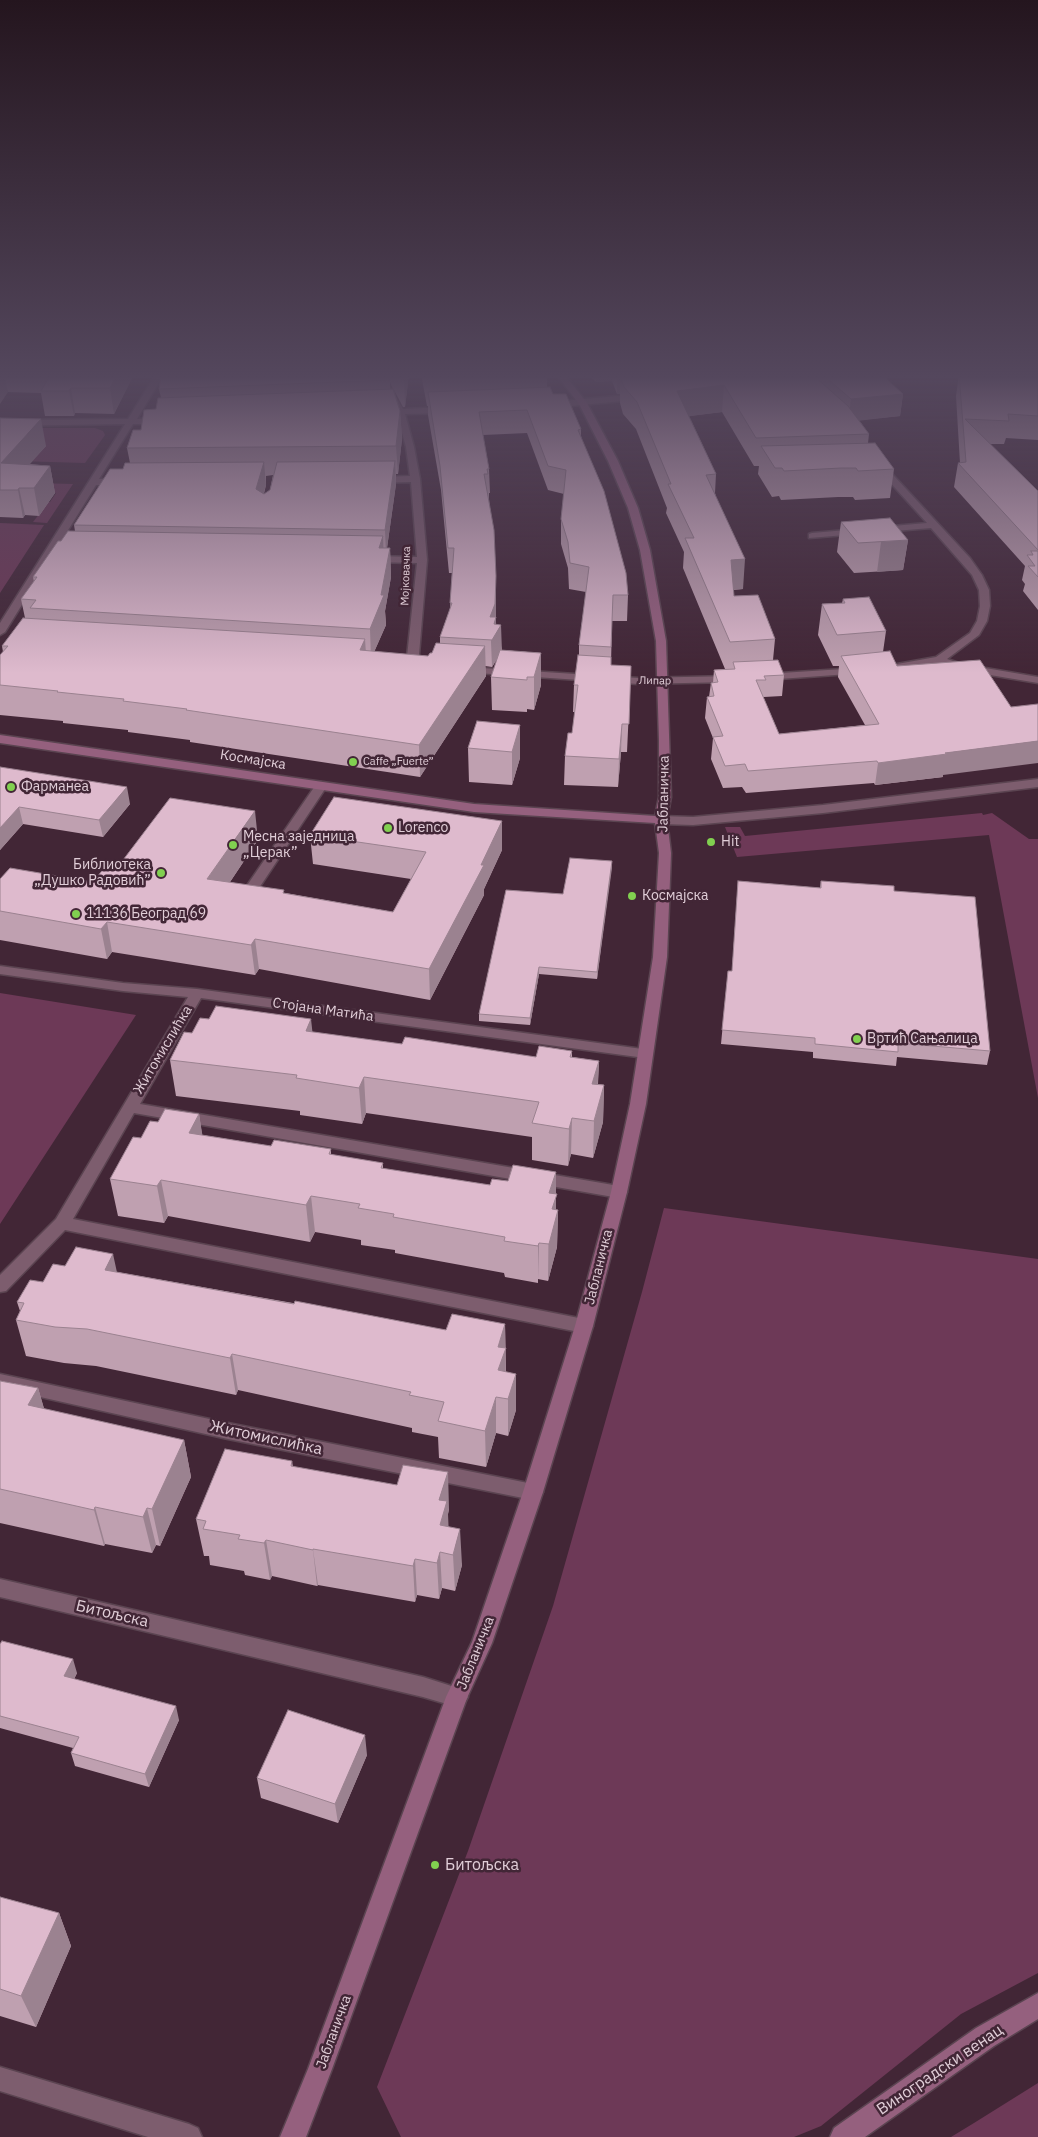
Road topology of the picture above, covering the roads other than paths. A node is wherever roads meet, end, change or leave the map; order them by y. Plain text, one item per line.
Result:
1 (98, 474) edge
2 (415, 474) edge
3 (618, 474) edge
4 (885, 474) edge
5 (416, 479) junction
6 (370, 480) edge
7 (93, 482) junction
8 (130, 482) edge
9 (932, 525) junction
10 (812, 536) dead end
11 (356, 559) edge
12 (422, 560) junction
13 (0, 632) edge
14 (940, 660) junction
15 (412, 666) edge
16 (451, 669) edge
17 (1038, 680) edge
18 (663, 681) junction
19 (0, 739) edge
20 (1038, 783) edge
21 (321, 786) junction
22 (661, 820) junction
23 (240, 906) edge
24 (0, 970) edge
25 (197, 993) junction
26 (645, 1053) junction
27 (129, 1107) junction
28 (619, 1192) junction
29 (62, 1223) junction
30 (0, 1286) edge
31 (584, 1326) junction
32 (0, 1381) edge
33 (533, 1492) junction
34 (0, 1588) edge
35 (458, 1697) junction
36 (1038, 2005) edge
37 (0, 2079) edge
38 (189, 2137) edge
39 (293, 2137) edge
40 (843, 2137) edge

1 - 7 street
2 - 5 street, Мојковачка
3 - 18 street, Јабланичка
4 - 9 street
5 - 6 street
5 - 12 street, Мојковачка
7 - 8 street
7 - 13 street
9 - 10 street
9 - 14 street
11 - 12 street
12 - 15 street, Мојковачка
14 - 17 street, Липар
14 - 18 street, Липар
16 - 18 street, Липар
18 - 22 street, Јабланичка
19 - 21 street, Космајска
20 - 22 street, Космајска
21 - 22 street, Космајска
21 - 23 street
22 - 26 street, Јабланичка
24 - 25 street, Стојана Матића
25 - 26 street, Стојана Матића
25 - 27 street, Житомислићка
26 - 28 street, Јабланичка
27 - 28 street, Житомислићка
27 - 29 street, Житомислићка
28 - 31 street, Јабланичка
29 - 30 street, Житомислићка
29 - 31 street
31 - 33 street, Јабланичка
32 - 33 street, Житомислићка
33 - 35 street, Јабланичка
34 - 35 street, Битољска
35 - 39 street, Јабланичка
36 - 40 street, Виноградски венац
37 - 38 street

